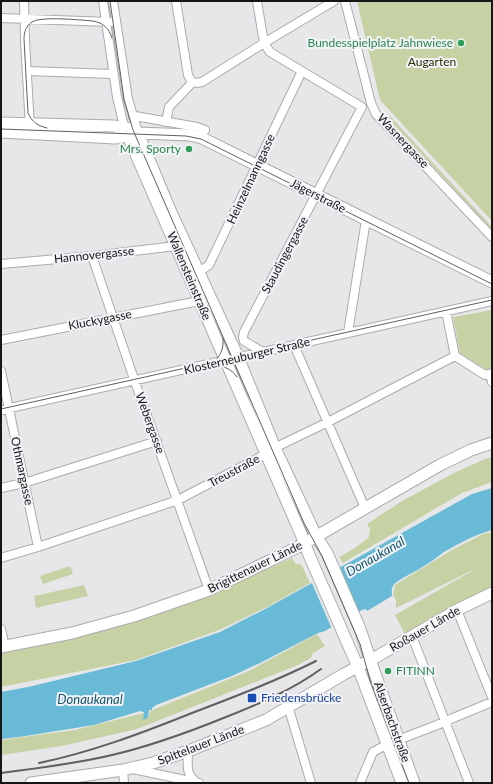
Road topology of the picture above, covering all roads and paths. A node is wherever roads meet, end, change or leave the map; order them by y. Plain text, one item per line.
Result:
1 (24, 1) edge
2 (103, 1) edge
3 (113, 1) edge
4 (176, 1) edge
5 (257, 1) edge
6 (334, 1) edge
7 (345, 1) edge
8 (1, 18) edge
9 (25, 19) junction
10 (106, 22) junction
11 (116, 22) junction
12 (264, 43) junction
13 (27, 71) junction
14 (302, 71) junction
15 (113, 74) junction
16 (193, 83) junction
17 (131, 89) dead end
18 (139, 117) junction
19 (166, 122) junction
20 (1, 123) edge
21 (30, 129) junction
22 (204, 130) dead end
23 (1, 132) edge
24 (134, 132) junction
25 (257, 165) junction
26 (316, 195) junction
27 (366, 220) junction
28 (492, 237) edge
29 (180, 244) junction
30 (92, 256) junction
31 (1, 264) edge
32 (194, 275) junction
33 (492, 282) edge
34 (199, 301) junction
35 (492, 301) edge
36 (446, 311) junction
37 (113, 317) junction
38 (348, 333) junction
39 (1, 340) edge
40 (294, 345) junction
41 (263, 352) junction
42 (455, 356) junction
43 (238, 358) junction
44 (225, 360) junction
45 (1, 371) edge
46 (491, 376) edge
47 (135, 381) junction
48 (5, 409) edge
49 (328, 422) junction
50 (157, 441) junction
51 (492, 443) edge
52 (270, 450) junction
53 (24, 483) junction
54 (1, 488) edge
55 (178, 500) junction
56 (365, 508) junction
57 (316, 536) junction
58 (305, 543) junction
59 (38, 547) junction
60 (1, 558) edge
61 (209, 590) junction
62 (492, 593) edge
63 (457, 610) junction
64 (1, 629) edge
65 (412, 636) junction
66 (3, 647) edge
67 (370, 660) junction
68 (358, 666) junction
69 (492, 697) edge
70 (492, 702) edge
71 (288, 706) junction
72 (445, 721) junction
73 (393, 742) junction
74 (188, 752) junction
75 (126, 769) junction
76 (34, 783) edge
77 (124, 783) edge
78 (198, 783) edge
79 (311, 783) edge
80 (360, 783) edge
81 (402, 783) edge
82 (414, 783) edge
83 (468, 783) edge

1 - 9 street
2 - 10 street, Wallensteinstraße
3 - 11 street, Wallensteinstraße
4 - 16 street
5 - 12 street
6 - 12 street
7 - 28 street, Wasnergasse
8 - 9 street
9 - 10 street
9 - 13 street
10 - 11 street
10 - 15 street, Wallensteinstraße
11 - 24 street, Wallensteinstraße
12 - 14 street
12 - 16 street
13 - 15 street
13 - 21 street
14 - 25 street, Heinzelmanngasse
14 - 26 street, Staudingergasse
15 - 24 street, Wallensteinstraße
16 - 19 street
17 - 18 street
18 - 19 street
18 - 24 street
19 - 22 street
20 - 21 main road, Jägerstraße
21 - 23 main road, Jägerstraße
21 - 24 main road, Jägerstraße
24 - 25 main road, Jägerstraße
24 - 29 main road, Wallensteinstraße
25 - 26 main road, Jägerstraße
25 - 32 street, Heinzelmanngasse
26 - 27 main road, Jägerstraße
26 - 41 street, Staudingergasse
27 - 33 main road, Jägerstraße
27 - 38 street
29 - 30 street, Hannovergasse
29 - 32 main road, Wallensteinstraße
30 - 31 street, Hannovergasse
30 - 37 street, Webergasse
32 - 34 main road, Wallensteinstraße
32 - 43 main road, Wallensteinstraße
34 - 37 street, Kluckygasse
34 - 44 main road, Wallensteinstraße
35 - 36 street, Klosterneuburger Straße
36 - 38 street, Klosterneuburger Straße
36 - 42 street
37 - 39 street, Kluckygasse
37 - 47 street, Webergasse
38 - 40 street, Klosterneuburger Straße
40 - 41 street, Klosterneuburger Straße
40 - 49 street
41 - 43 street, Klosterneuburger Straße
42 - 46 street
42 - 49 street, Treustraße
43 - 44 street, Klosterneuburger Straße
43 - 52 main road, Wallensteinstraße
44 - 47 street, Klosterneuburger Straße
44 - 52 main road, Wallensteinstraße
45 - 48 street, Othmargasse
47 - 48 street, Klosterneuburger Straße
47 - 50 street, Webergasse
48 - 53 street, Othmargasse
49 - 52 street, Treustraße
49 - 56 street
50 - 53 street
50 - 55 street, Webergasse
51 - 56 main road, Brigittenauer Lände
52 - 55 street, Treustraße
52 - 57 main road, Wallensteinstraße
52 - 58 main road, Wallensteinstraße
53 - 54 street
53 - 59 street, Othmargasse
55 - 59 street, Treustraße
55 - 61 street, Webergasse
56 - 57 main road, Brigittenauer Lände
57 - 58 main road, Brigittenauer Lände
57 - 67 main road
58 - 61 main road, Brigittenauer Lände
58 - 68 main road
59 - 60 street, Treustraße
61 - 66 main road, Brigittenauer Lände
62 - 63 main road, Roßauer Lände
63 - 65 main road, Roßauer Lände
63 - 69 street
64 - 66 street
65 - 67 main road, Roßauer Lände
65 - 72 street
67 - 68 main road, Roßauer Lände
67 - 73 main road, Alserbachstraße
68 - 71 main road, Spittelauer Lände
68 - 73 main road, Alserbachstraße
70 - 72 street
71 - 74 main road, Spittelauer Lände
71 - 79 street
72 - 73 street
72 - 83 street
73 - 80 street
73 - 81 main road, Alserbachstraße
73 - 82 main road, Alserbachstraße
74 - 75 main road, Spittelauer Lände
74 - 78 street
75 - 76 main road, Spittelauer Lände
75 - 77 street
75 - 78 street

